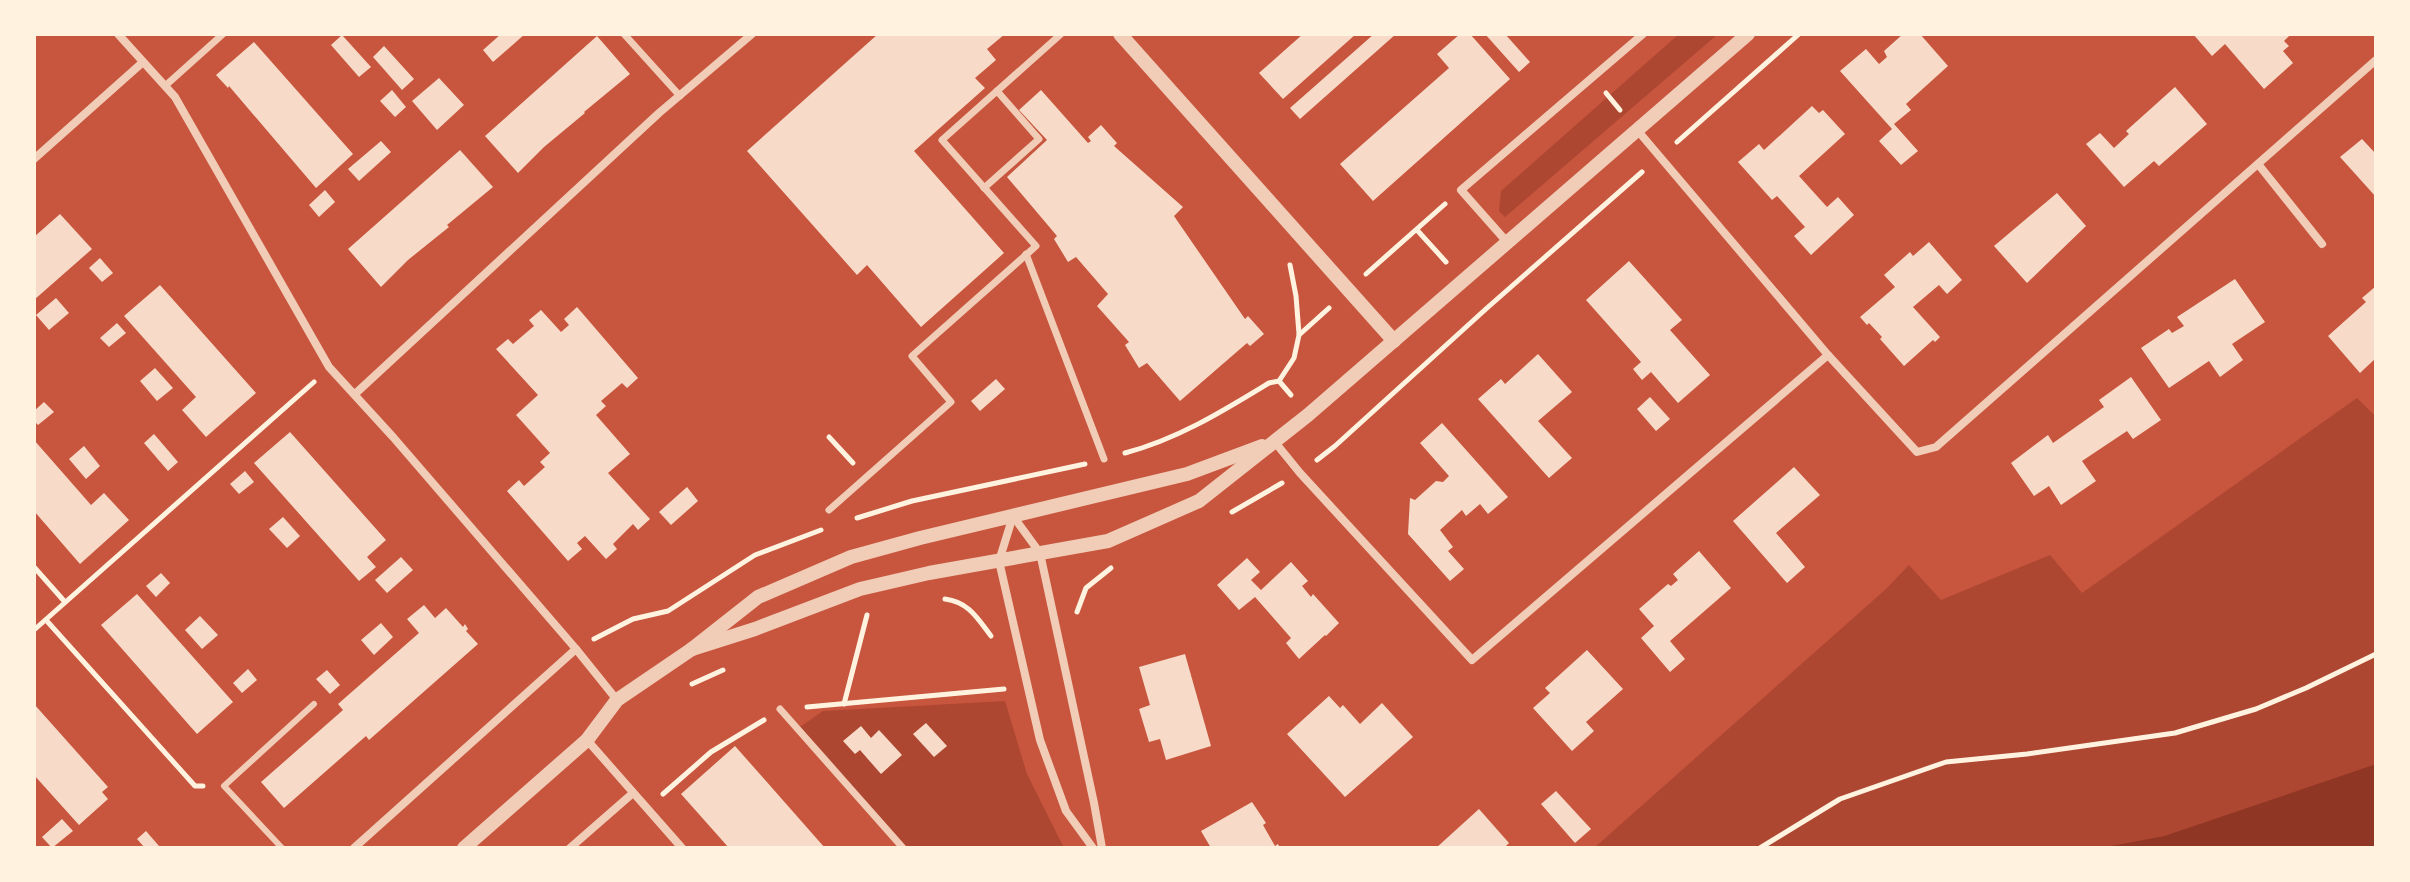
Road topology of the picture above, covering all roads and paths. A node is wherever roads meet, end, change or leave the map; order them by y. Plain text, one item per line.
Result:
1 (118, 34) edge
2 (223, 34) edge
3 (624, 34) edge
4 (752, 34) edge
5 (1061, 34) edge
6 (1120, 34) edge
7 (1643, 34) edge
8 (1748, 34) edge
9 (1799, 34) edge
10 (2376, 60) edge
11 (143, 62) junction
12 (1592, 78) junction
13 (165, 86) junction
14 (997, 91) junction
15 (680, 96) junction
16 (1638, 131) junction
17 (1660, 157) junction
18 (34, 159) edge
19 (2258, 164) junction
20 (984, 188) junction
21 (1461, 190) junction
22 (1280, 214) junction
23 (1507, 242) junction
24 (2322, 244) dead end
25 (1026, 254) junction
26 (1348, 290) junction
27 (1299, 335) junction
28 (1394, 341) junction
29 (1828, 355) junction
30 (329, 367) junction
31 (355, 394) junction
32 (829, 437) dead end
33 (1274, 441) junction
34 (1104, 459) joint
35 (1300, 473) junction
36 (866, 477) junction
37 (829, 510) dead end
38 (1232, 512) dead end
39 (1013, 516) junction
40 (1040, 553) junction
41 (999, 561) junction
42 (1114, 566) dead end
43 (34, 567) edge
44 (934, 599) dead end
45 (65, 602) junction
46 (881, 613) dead end
47 (868, 616) junction
48 (46, 620) junction
49 (854, 620) dead end
50 (1055, 623) junction
51 (34, 630) edge
52 (1015, 631) junction
53 (576, 649) junction
54 (692, 649) junction
55 (2376, 654) edge
56 (729, 667) dead end
57 (1028, 685) junction
58 (686, 687) dead end
59 (617, 700) junction
60 (314, 704) dead end
61 (844, 704) junction
62 (780, 709) junction
63 (587, 740) junction
64 (224, 786) junction
65 (633, 793) junction
66 (647, 808) junction
67 (282, 848) edge
68 (354, 848) edge
69 (464, 848) edge
70 (570, 848) edge
71 (682, 848) edge
72 (903, 848) edge
73 (1093, 848) edge
74 (1102, 848) edge
75 (1760, 848) edge

1 - 11 street
2 - 13 street
3 - 15 street
4 - 15 street
5 - 14 street
6 - 22 street
7 - 12 street
8 - 16 street
9 - 17 path
10 - 19 street
11 - 13 street
11 - 18 street
12 - 16 path
12 - 21 street
13 - 30 street
14 - 20 street
14 - 20 street
15 - 31 street
16 - 17 street
16 - 23 street
17 - 29 street
17 - 35 path
19 - 24 street
19 - 29 street
20 - 25 street
21 - 23 street
21 - 26 path
22 - 26 street
22 - 27 path
23 - 28 street
25 - 34 street
25 - 36 street
26 - 27 path
26 - 28 street
27 - 34 path
28 - 33 street
29 - 35 street
30 - 31 street
30 - 45 path
31 - 53 street
32 - 36 path
33 - 35 street
33 - 39 street
33 - 40 street
35 - 38 path
36 - 37 street
39 - 40 street
39 - 41 street
39 - 54 street
40 - 41 street
40 - 50 street
41 - 52 street
41 - 54 street
42 - 50 path
43 - 45 path
44 - 52 path
45 - 48 path
46 - 47 path
47 - 49 path
47 - 61 path
48 - 51 path
48 - 64 path
50 - 74 street
52 - 57 street
53 - 59 street
53 - 68 street
54 - 59 street
55 - 75 path
56 - 58 path
57 - 61 path
57 - 73 street
59 - 63 street
60 - 64 lane
61 - 62 path
62 - 66 path
62 - 72 street
63 - 65 street
63 - 69 street
64 - 67 lane
65 - 66 street
65 - 70 street
66 - 71 street

